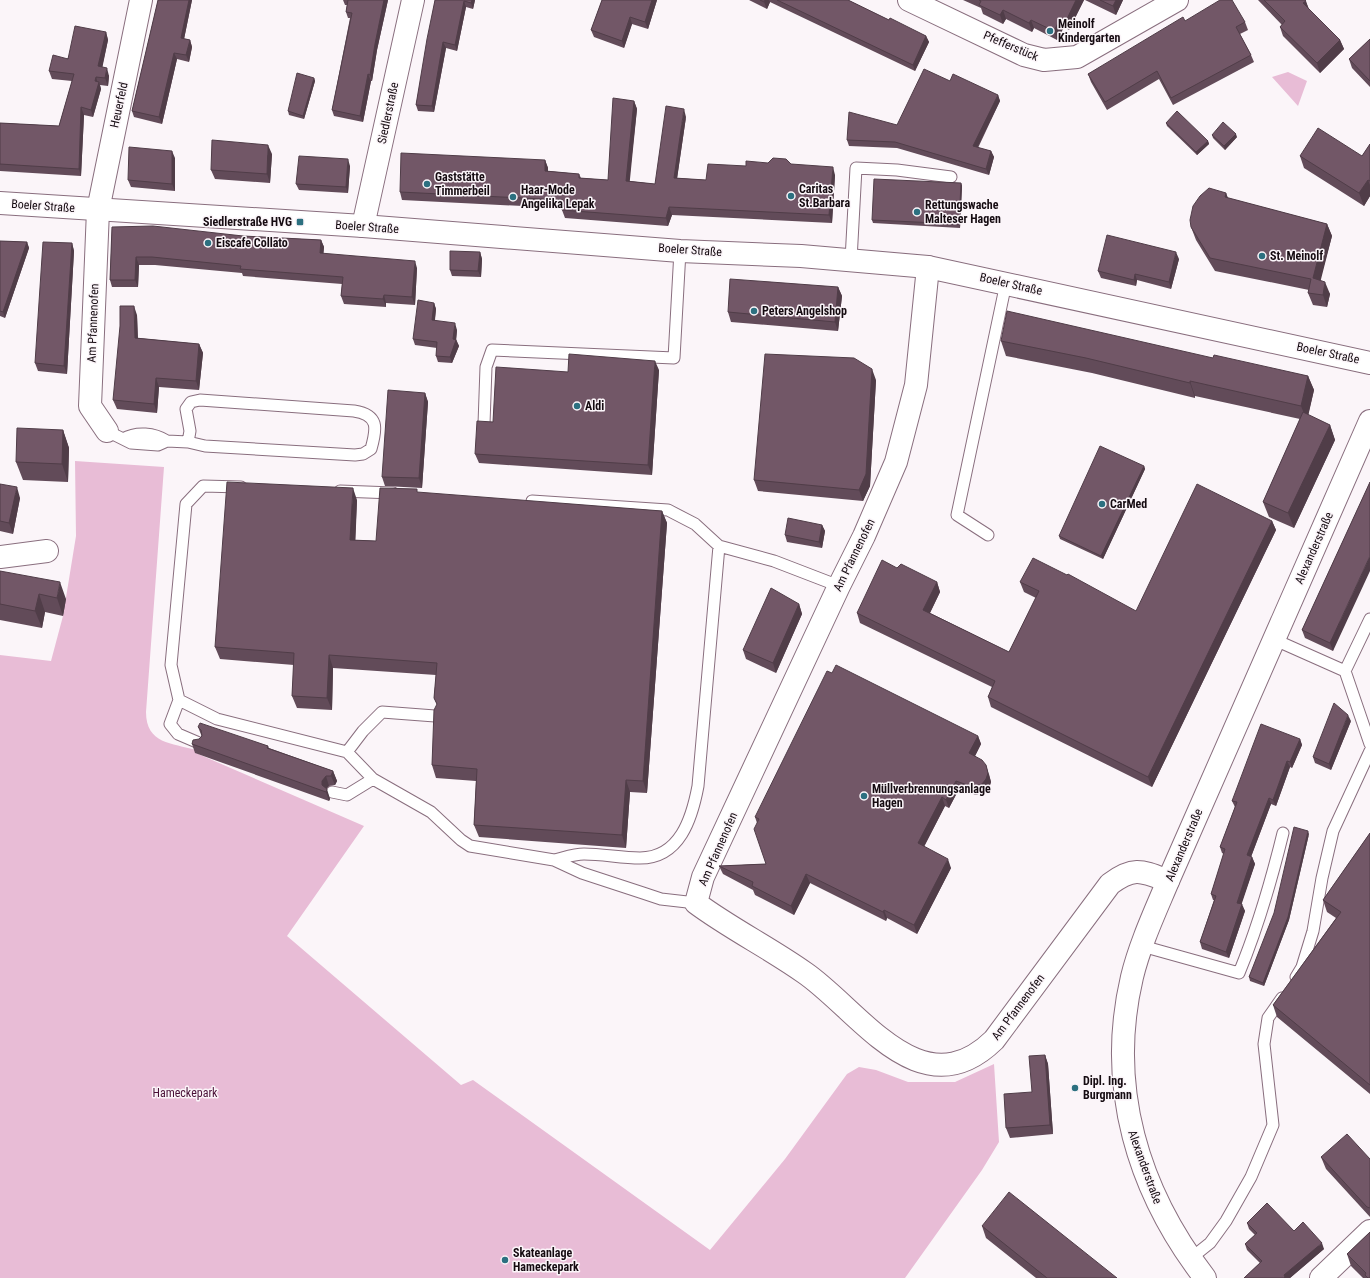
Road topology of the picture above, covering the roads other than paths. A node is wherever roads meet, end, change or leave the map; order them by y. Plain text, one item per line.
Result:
1 (141, 0) edge
2 (412, 0) edge
3 (909, 0) edge
4 (1177, 0) edge
5 (951, 177) dead end
6 (0, 203) edge
7 (98, 210) junction
8 (364, 226) junction
9 (680, 251) junction
10 (851, 260) junction
11 (928, 267) junction
12 (1006, 283) junction
13 (1370, 363) edge
14 (1370, 421) edge
15 (484, 424) edge
16 (115, 435) joint
17 (188, 442) junction
18 (250, 488) edge
19 (330, 491) edge
20 (401, 494) edge
21 (520, 500) edge
22 (988, 535) dead end
23 (719, 546) junction
24 (47, 551) dead end
25 (0, 557) edge
26 (839, 586) junction
27 (1370, 620) edge
28 (1274, 639) junction
29 (1345, 671) junction
30 (179, 700) junction
31 (435, 716) edge
32 (199, 743) edge
33 (1370, 744) edge
34 (1370, 751) edge
35 (347, 752) junction
36 (373, 779) junction
37 (332, 792) dead end
38 (1283, 834) dead end
39 (554, 860) junction
40 (1168, 881) junction
41 (696, 903) junction
42 (1142, 946) junction
43 (1370, 1231) edge
44 (1190, 1259) junction
45 (1205, 1278) edge
46 (1320, 1278) edge

1 - 7 street, Heuerfeld
2 - 8 street, Siedlerstraße
3 - 4 street, Pfefferstück
5 - 10 lane
6 - 7 street, Boeler Straße
7 - 8 street, Boeler Straße
7 - 16 street, Am Pfannenofen
8 - 9 street, Boeler Straße
9 - 10 street, Boeler Straße
9 - 15 lane
10 - 11 street, Boeler Straße
11 - 12 street, Boeler Straße
11 - 26 street, Am Pfannenofen
12 - 13 street, Boeler Straße
12 - 22 lane
14 - 28 street, Alexanderstraße
16 - 17 lane
17 - 17 lane
18 - 30 lane
19 - 20 lane
21 - 23 lane
23 - 26 lane
23 - 39 lane
24 - 25 street
26 - 41 street, Am Pfannenofen
27 - 29 lane
28 - 29 lane
28 - 40 street, Alexanderstraße
29 - 33 lane
30 - 32 lane
30 - 35 lane
31 - 35 lane
34 - 44 lane
35 - 36 lane
36 - 37 lane
36 - 39 lane
38 - 42 lane
39 - 41 lane
40 - 41 street, Am Pfannenofen
40 - 42 street, Alexanderstraße
42 - 44 street, Alexanderstraße
43 - 46 street
44 - 45 street, Alexanderstraße

